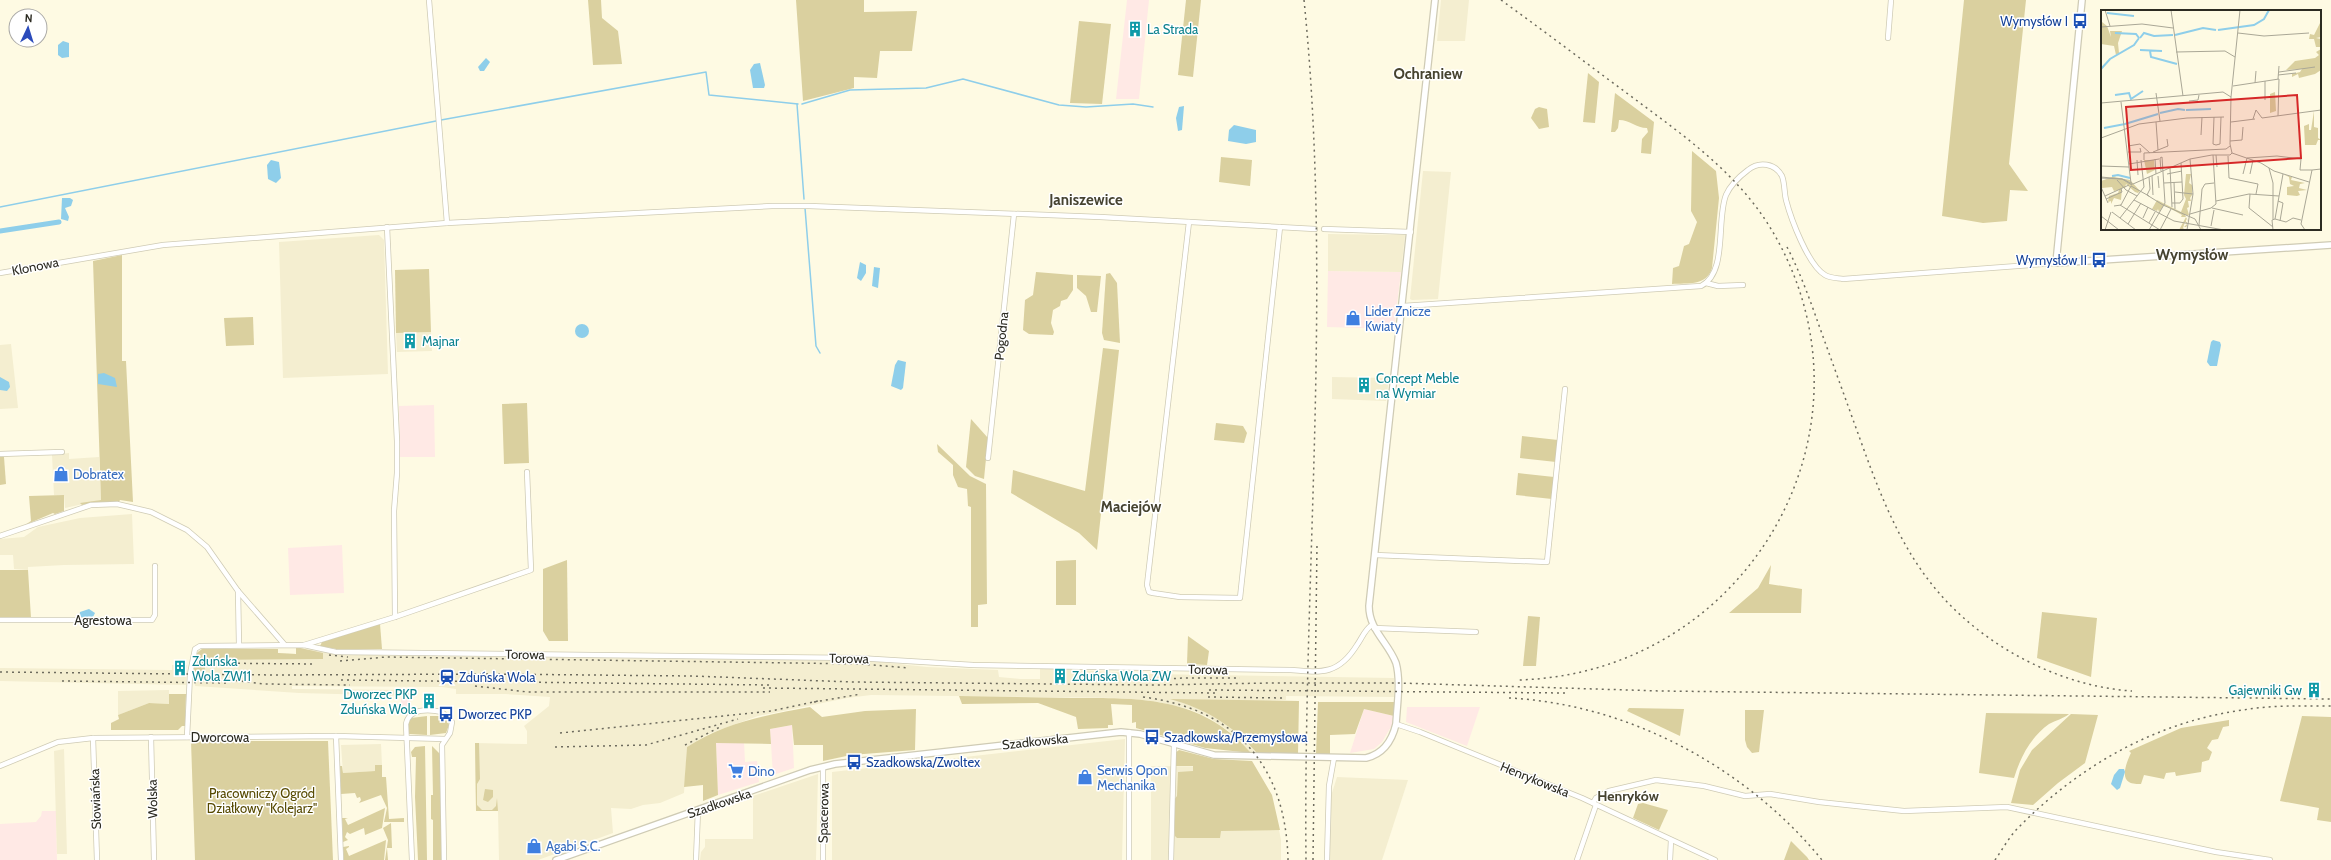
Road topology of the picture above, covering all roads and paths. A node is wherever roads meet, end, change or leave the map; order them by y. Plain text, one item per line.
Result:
1 (429, 0) edge
2 (1435, 0) edge
3 (1891, 0) edge
4 (2082, 0) edge
5 (1888, 38) dead end
6 (1014, 214) junction
7 (447, 222) junction
8 (1189, 222) junction
9 (387, 227) junction
10 (1280, 227) junction
11 (1315, 229) dead end
12 (1324, 229) dead end
13 (1411, 232) junction
14 (2331, 245) edge
15 (2056, 263) junction
16 (0, 272) edge
17 (1706, 283) junction
18 (1743, 285) dead end
19 (1403, 306) junction
20 (1565, 389) dead end
21 (62, 452) dead end
22 (0, 454) edge
23 (988, 458) dead end
24 (527, 472) dead end
25 (0, 536) edge
26 (1375, 555) junction
27 (155, 566) dead end
28 (238, 591) junction
29 (395, 617) junction
30 (0, 620) edge
31 (1373, 626) junction
32 (1476, 632) dead end
33 (284, 644) junction
34 (304, 644) junction
35 (239, 645) junction
36 (1396, 724) junction
37 (1129, 732) junction
38 (336, 736) junction
39 (150, 737) junction
40 (187, 737) junction
41 (93, 738) junction
42 (406, 738) junction
43 (445, 739) junction
44 (1174, 744) junction
45 (1334, 758) junction
46 (0, 766) edge
47 (823, 767) junction
48 (1594, 804) junction
49 (698, 810) junction
50 (1671, 840) junction
51 (97, 860) edge
52 (154, 860) edge
53 (341, 860) edge
54 (412, 860) edge
55 (444, 860) edge
56 (556, 860) edge
57 (696, 860) edge
58 (823, 860) edge
59 (1129, 860) edge
60 (1171, 860) edge
61 (1327, 860) edge
62 (1577, 860) edge
63 (1670, 860) edge
64 (1715, 860) edge
65 (2270, 860) edge

1 - 7 street
2 - 13 street, Szadkowska
3 - 5 street
4 - 15 street
6 - 7 street, Klonowa
6 - 8 street, Klonowa
6 - 23 street, Pogodna
7 - 9 street, Klonowa
8 - 10 street, Klonowa
8 - 10 street
9 - 16 street, Klonowa
9 - 29 street
10 - 11 street, Klonowa
12 - 13 street
13 - 19 street, Szadkowska
14 - 15 street
15 - 17 street
17 - 18 street
17 - 19 street
19 - 26 street, Szadkowska
20 - 26 street
21 - 22 street
24 - 29 street
25 - 28 street
26 - 31 street, Szadkowska
27 - 30 street, Agrestowa
28 - 33 street
28 - 35 street
29 - 34 street
31 - 32 street
31 - 34 street, Torowa
31 - 36 street, Szadkowska
33 - 34 street
33 - 35 street
35 - 40 street
36 - 45 street, Szadkowska
36 - 48 street, Henrykowska
37 - 44 street, Szadkowska
37 - 47 street, Szadkowska
37 - 59 street
38 - 40 street, Dworcowa
38 - 42 street, Dworcowa
38 - 53 street
39 - 40 street, Dworcowa
39 - 41 street, Dworcowa
39 - 52 street, Wolska
41 - 46 street, Dworcowa
41 - 51 street, Słowiańska
42 - 43 street, Dworcowa
42 - 43 street
42 - 54 street
43 - 55 street
44 - 45 street, Szadkowska
44 - 60 street
45 - 61 street
47 - 49 street, Szadkowska
47 - 58 street, Spacerowa
48 - 50 street, Henrykowska
48 - 62 street
48 - 65 street
49 - 56 street, Szadkowska
49 - 57 street
50 - 63 street
50 - 64 street, Henrykowska

